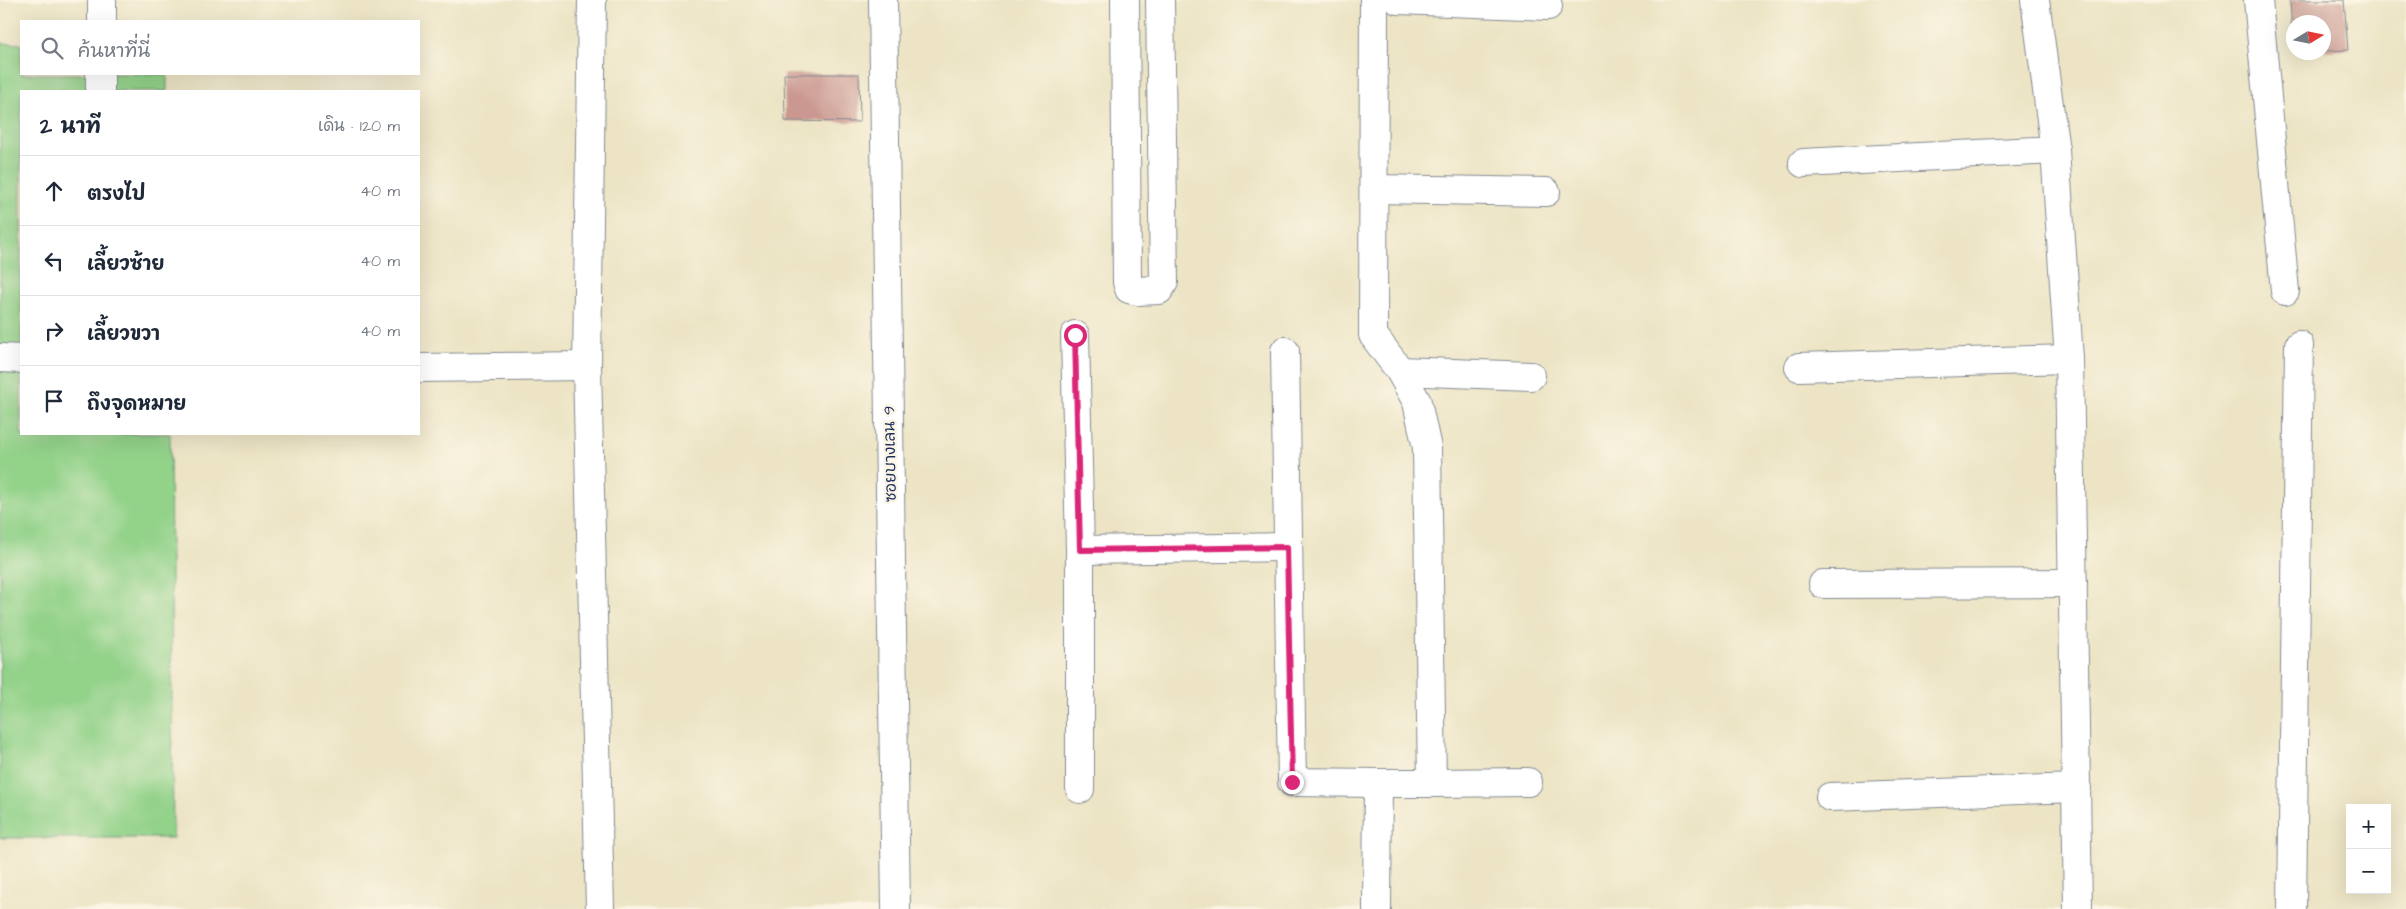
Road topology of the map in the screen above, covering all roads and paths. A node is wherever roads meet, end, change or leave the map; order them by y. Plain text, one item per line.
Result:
1 (102, 0) edge
2 (592, 0) edge
3 (883, 0) edge
4 (1125, 0) edge
5 (1160, 0) edge
6 (1374, 0) edge
7 (1398, 0) edge
8 (2034, 0) edge
9 (2258, 0) edge
10 (1548, 6) dead end
11 (102, 20) edge
12 (100, 75) edge
13 (100, 90) edge
14 (2055, 150) junction
15 (1803, 163) dead end
16 (1374, 189) junction
17 (1546, 192) dead end
18 (2285, 291) dead end
19 (1075, 335) dead end
20 (2299, 345) dead end
21 (1285, 351) dead end
22 (0, 358) edge
23 (20, 359) edge
24 (2069, 359) junction
25 (587, 366) junction
26 (1799, 367) dead end
27 (420, 368) edge
28 (1400, 371) junction
29 (1532, 376) dead end
30 (1287, 547) junction
31 (1080, 550) junction
32 (2073, 583) junction
33 (1823, 584) dead end
34 (1528, 782) dead end
35 (1378, 783) junction
36 (1432, 783) junction
37 (1080, 788) dead end
38 (2077, 788) junction
39 (1830, 797) dead end
40 (600, 909) edge
41 (896, 909) edge
42 (1377, 909) edge
43 (2078, 909) edge
44 (2292, 909) edge

1 - 11 street
2 - 25 street
3 - 41 street, ซอยบางเลน 9
4 - 5 street
6 - 16 street
7 - 10 street
8 - 14 street
9 - 18 street
12 - 13 street
14 - 15 street
14 - 24 street
16 - 17 street
16 - 28 street
19 - 31 street
20 - 44 street
21 - 30 street
22 - 23 street
24 - 26 street
24 - 32 street
25 - 27 street
25 - 40 street
28 - 29 street
28 - 36 street
30 - 31 street
30 - 35 street
31 - 37 street
32 - 33 street
32 - 38 street
34 - 36 street
35 - 36 street
35 - 42 street
38 - 39 street
38 - 43 street

